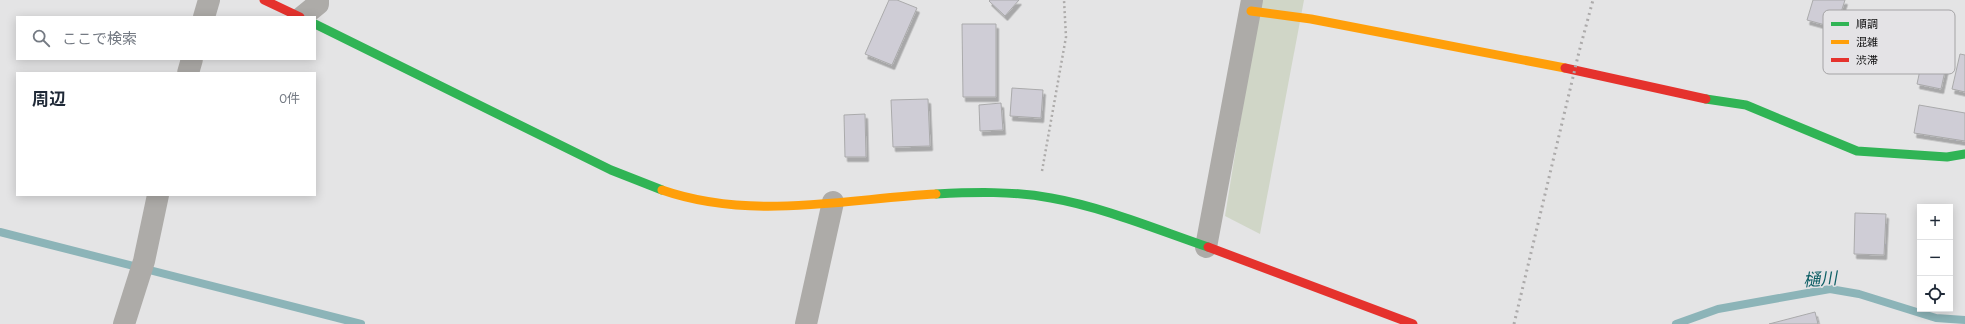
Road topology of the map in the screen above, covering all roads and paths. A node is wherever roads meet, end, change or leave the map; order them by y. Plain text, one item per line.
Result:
1 (209, 0) edge
2 (264, 0) edge
3 (318, 0) edge
4 (1064, 0) edge
5 (1252, 5) edge
6 (204, 16) edge
7 (299, 16) edge
8 (302, 16) edge
9 (316, 24) edge
10 (192, 60) edge
11 (188, 72) edge
12 (1965, 154) edge
13 (158, 196) edge
14 (1039, 196) junction
15 (833, 202) junction
16 (1206, 247) junction
17 (124, 324) edge
18 (806, 324) edge
19 (1413, 324) edge

1 - 6 street
2 - 7 street
3 - 8 street
4 - 14 path
5 - 12 street
5 - 16 street
9 - 15 street
10 - 11 street
13 - 17 street
14 - 15 street
14 - 16 street
15 - 18 street
16 - 19 street

